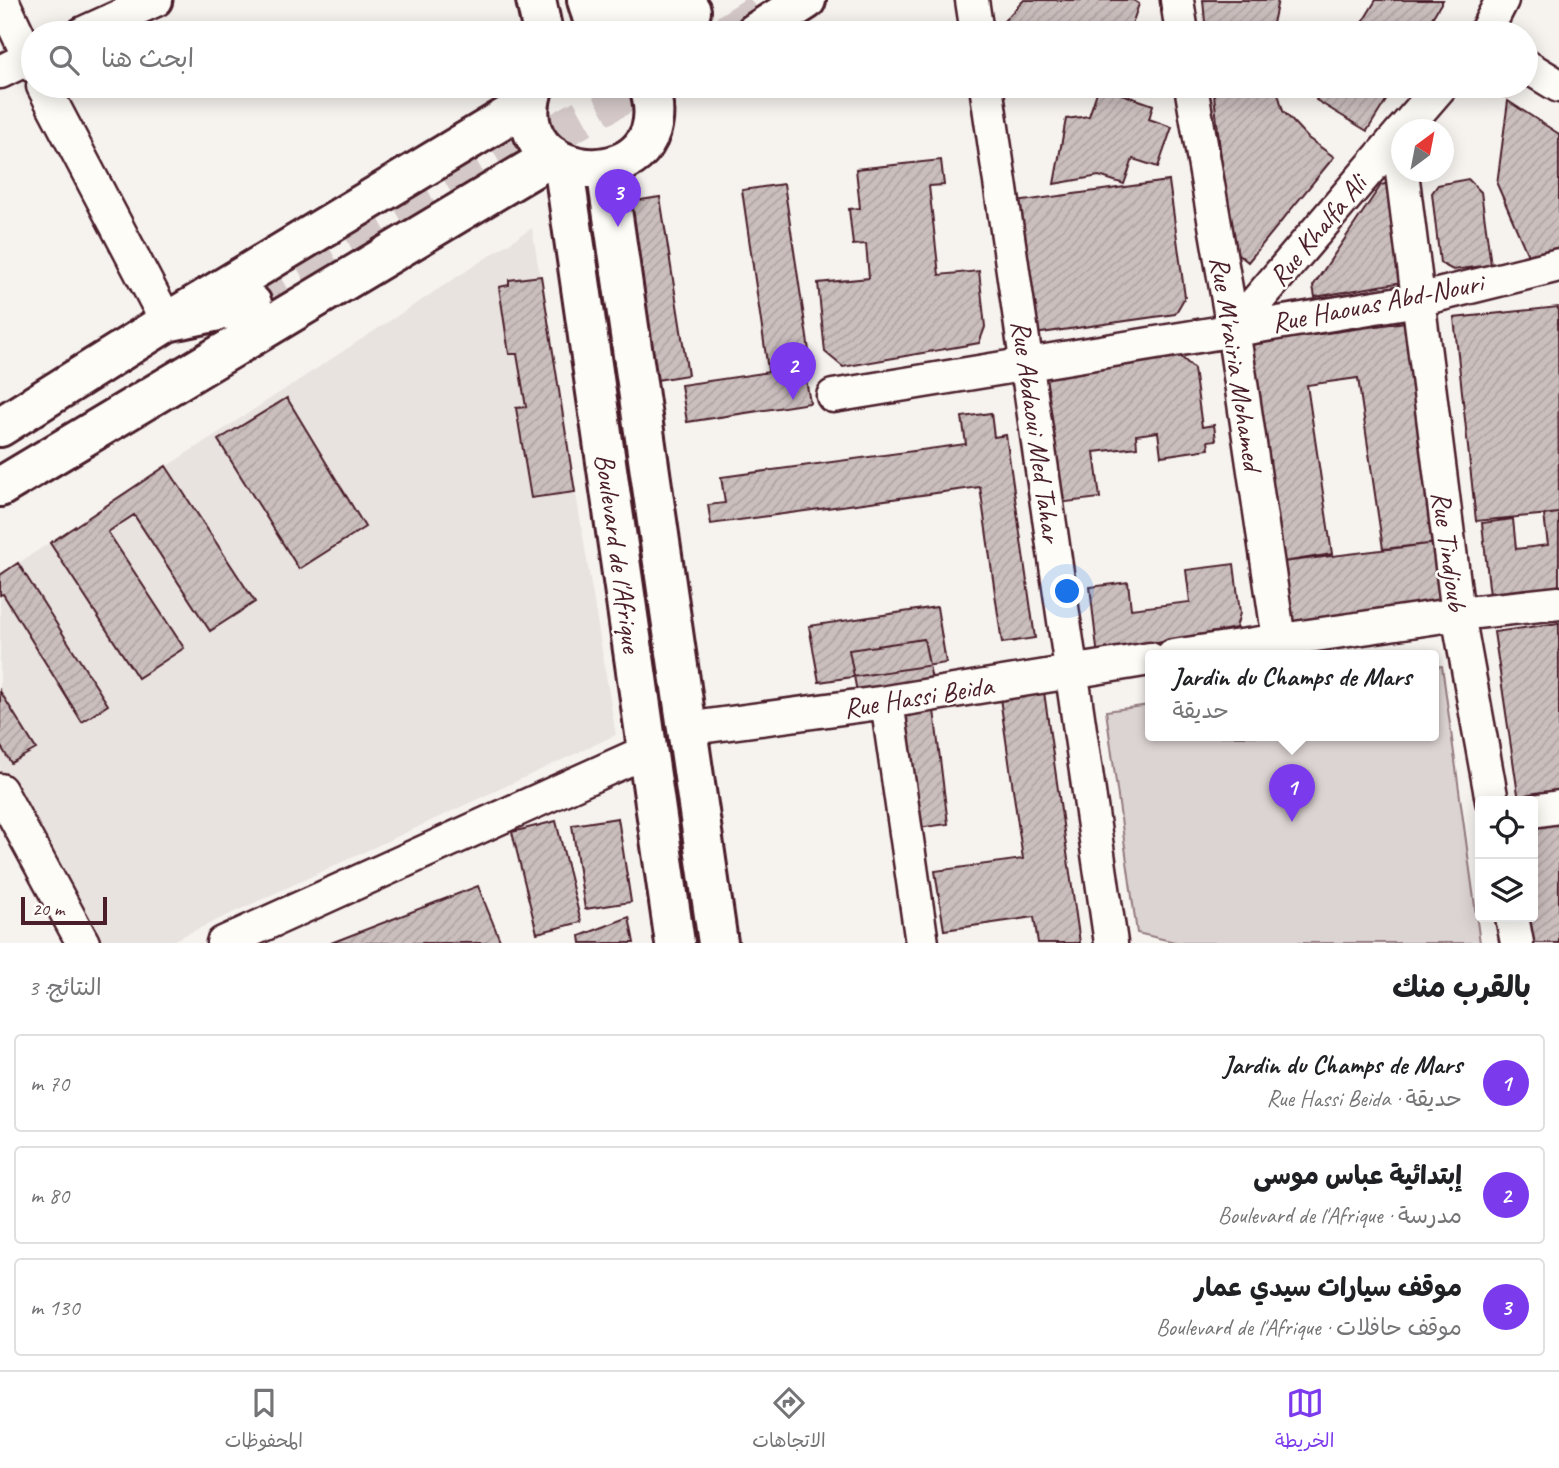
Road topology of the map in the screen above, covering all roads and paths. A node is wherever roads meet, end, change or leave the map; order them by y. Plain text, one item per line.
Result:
1 (2, 0) edge
2 (156, 0) edge
3 (536, 0) edge
4 (587, 0) edge
5 (615, 0) edge
6 (806, 0) edge
7 (972, 0) edge
8 (1177, 0) edge
9 (1502, 0) edge
10 (699, 5) edge
11 (110, 21) edge
12 (540, 21) edge
13 (593, 21) edge
14 (675, 21) edge
15 (774, 21) edge
16 (975, 21) edge
17 (1180, 21) edge
18 (1491, 21) edge
19 (21, 38) edge
20 (21, 64) edge
21 (0, 72) edge
22 (1538, 73) edge
23 (1559, 86) edge
24 (49, 98) edge
25 (526, 98) edge
26 (532, 98) edge
27 (657, 98) edge
28 (988, 98) edge
29 (1193, 98) edge
30 (1431, 98) edge
31 (1412, 119) edge
32 (1391, 144) edge
33 (558, 159) junction
34 (607, 168) junction
35 (1403, 182) edge
36 (1559, 265) edge
37 (1418, 300) junction
38 (167, 322) junction
39 (1233, 328) junction
40 (1029, 364) junction
41 (201, 366) junction
42 (833, 396) dead end
43 (0, 427) edge
44 (0, 487) edge
45 (1559, 603) edge
46 (1458, 614) junction
47 (1279, 640) junction
48 (1213, 650) edge
49 (1145, 660) edge
50 (1070, 671) junction
51 (887, 702) junction
52 (685, 729) junction
53 (648, 751) junction
54 (0, 790) edge
55 (1491, 796) edge
56 (1559, 807) edge
57 (1538, 810) edge
58 (1513, 922) edge
59 (83, 943) edge
60 (223, 943) edge
61 (675, 943) edge
62 (718, 943) edge
63 (922, 943) edge
64 (1111, 943) edge
65 (1517, 943) edge

1 - 19 street
2 - 11 street
3 - 12 main road
4 - 13 main road
5 - 10 main road
6 - 15 main road
7 - 16 street
8 - 17 street
9 - 18 street
10 - 14 main road
20 - 21 street
22 - 23 street
24 - 38 street
25 - 38 main road
26 - 33 main road
27 - 34 main road
28 - 40 street, Rue Abdaoui Med Tahar
29 - 39 street, Rue M'rairia Mohamed
30 - 31 street, Rue Khalfa Ali
32 - 39 street, Rue Khalfa Ali
33 - 34 main road
33 - 41 main road
33 - 53 main road, Boulevard de l'Afrique
34 - 52 main road, Boulevard de l'Afrique
35 - 37 street, Rue Tindjoub
36 - 37 street, Rue Haouas Abd-Nouri
37 - 39 street, Rue Haouas Abd-Nouri
37 - 46 street, Rue Tindjoub
38 - 41 main road
38 - 43 main road
39 - 40 street, Rue Haouas Abd-Nouri
39 - 47 street, Rue M'rairia Mohamed
40 - 42 street, Rue Haouas Abd-Nouri
40 - 50 street, Rue Abdaoui Med Tahar
41 - 44 main road
45 - 46 street
46 - 47 street
46 - 55 street, Rue Tindjoub
47 - 48 street
49 - 50 street, Rue Hassi Beida
50 - 51 street, Rue Hassi Beida
50 - 64 street, Rue Abdaoui Med Tahar
51 - 52 street, Rue Hassi Beida
51 - 63 street
52 - 62 main road, Boulevard de l'Afrique
53 - 60 street
53 - 61 main road, Boulevard de l'Afrique
54 - 59 street
56 - 57 street
58 - 65 street

